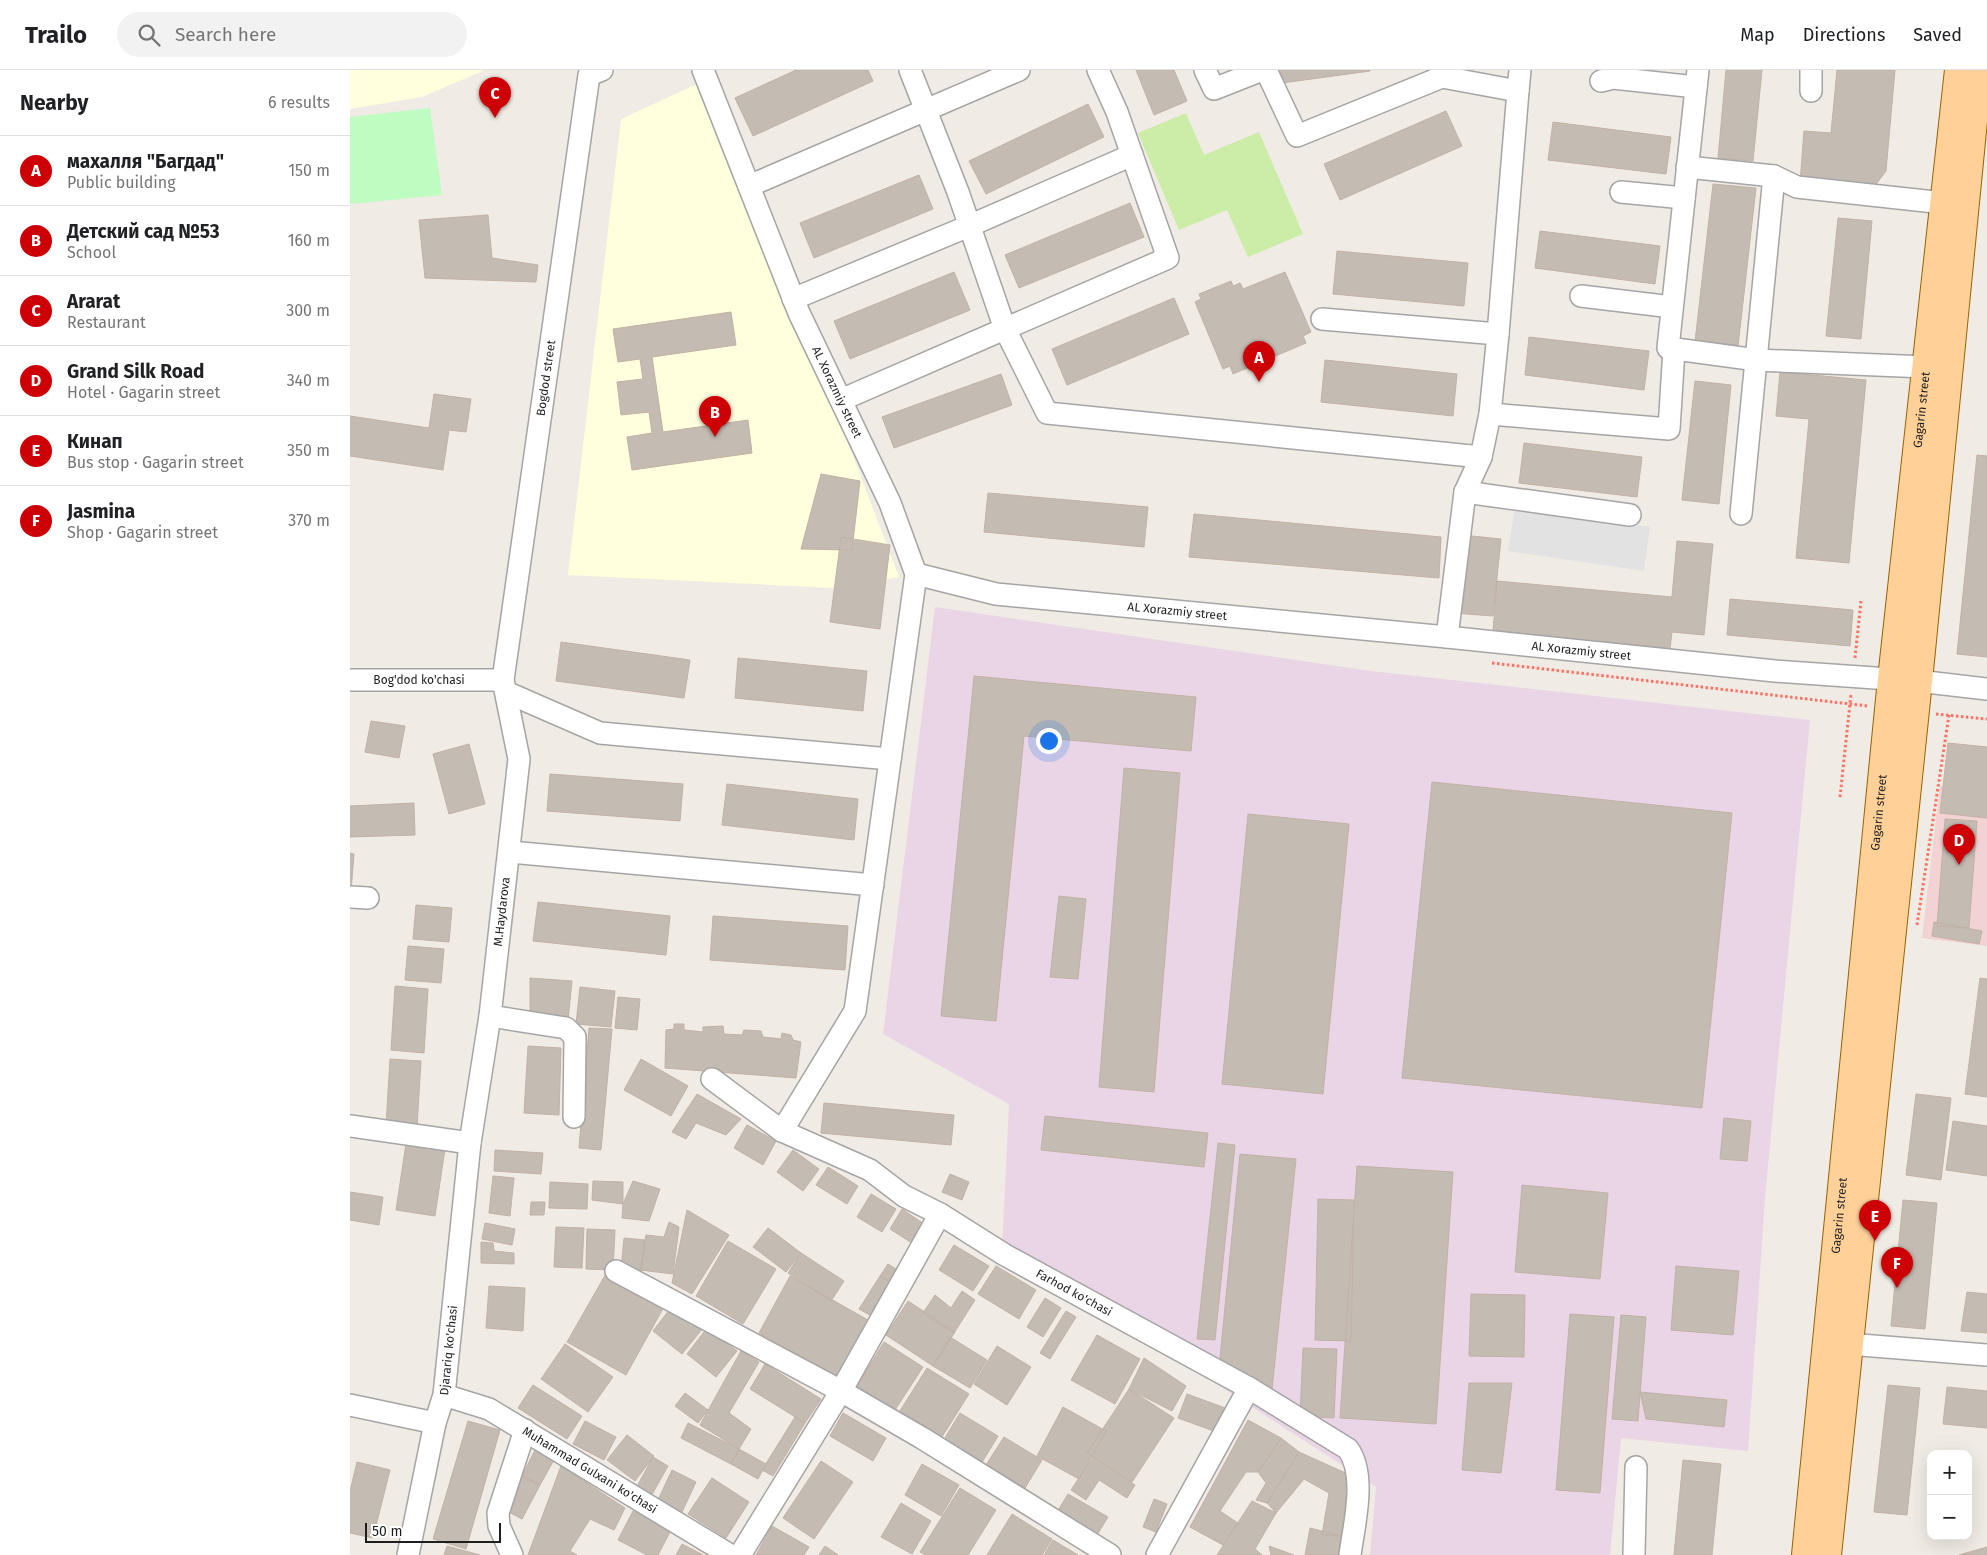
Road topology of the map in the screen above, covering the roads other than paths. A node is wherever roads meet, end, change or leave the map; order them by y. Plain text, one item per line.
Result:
1 (602, 70) edge
2 (703, 70) edge
3 (910, 70) edge
4 (1019, 70) edge
5 (1098, 70) edge
6 (1205, 70) edge
7 (1262, 70) edge
8 (1266, 70) edge
9 (1520, 70) edge
10 (1811, 70) edge
11 (1959, 70) edge
12 (1978, 70) edge
13 (1697, 78) edge
14 (1601, 81) dead end
15 (1518, 91) junction
16 (1811, 91) dead end
17 (926, 110) junction
18 (1132, 155) junction
19 (1687, 167) junction
20 (1774, 176) junction
21 (749, 186) junction
22 (1621, 192) dead end
23 (1684, 198) junction
24 (1944, 202) junction
25 (970, 226) junction
26 (1581, 296) dead end
27 (793, 299) junction
28 (1672, 307) junction
29 (1322, 319) dead end
30 (1005, 329) junction
31 (1498, 334) junction
32 (1674, 349) junction
33 (1757, 360) junction
34 (1926, 367) junction
35 (841, 400) junction
36 (1490, 414) junction
37 (1481, 457) junction
38 (1464, 492) junction
39 (1741, 514) dead end
40 (1630, 515) dead end
41 (916, 574) junction
42 (1447, 637) junction
43 (350, 680) edge
44 (1905, 680) junction
45 (505, 686) junction
46 (1987, 690) edge
47 (1902, 710) junction
48 (890, 759) junction
49 (510, 852) junction
50 (872, 885) junction
51 (490, 1016) junction
52 (712, 1079) dead end
53 (574, 1118) dead end
54 (350, 1126) edge
55 (782, 1131) junction
56 (470, 1142) junction
57 (940, 1214) junction
58 (616, 1271) dead end
59 (1848, 1344) junction
60 (1987, 1355) edge
61 (1250, 1388) junction
62 (841, 1391) junction
63 (444, 1395) junction
64 (350, 1404) edge
65 (435, 1423) junction
66 (525, 1430) junction
67 (1636, 1466) dead end
68 (408, 1555) edge
69 (512, 1555) edge
70 (730, 1555) edge
71 (740, 1555) edge
72 (1110, 1555) edge
73 (1157, 1555) edge
74 (1350, 1555) edge
75 (1634, 1555) edge
76 (1806, 1555) edge
77 (1827, 1555) edge

1 - 45 street, Bogdod street
2 - 21 street, AL Xorazmiy street
3 - 17 street
4 - 17 street
5 - 18 street
6 - 7 street
8 - 15 street
9 - 15 street
10 - 16 street
11 - 24 main road, Gagarin street
12 - 44 main road, Gagarin street
13 - 14 street
13 - 19 street
15 - 31 street
17 - 21 street
17 - 25 street
18 - 25 street
18 - 30 street
19 - 20 street
19 - 23 street
20 - 24 street
20 - 33 street
21 - 27 street, AL Xorazmiy street
22 - 23 street
23 - 28 street
24 - 34 main road, Gagarin street
25 - 27 street
25 - 30 street
26 - 28 street
27 - 35 street, AL Xorazmiy street
28 - 32 street
29 - 31 street
30 - 35 street
30 - 37 street
31 - 36 street
32 - 33 street
32 - 36 street
33 - 34 street
33 - 39 street
34 - 44 main road, Gagarin street
35 - 41 street, AL Xorazmiy street
36 - 37 street
37 - 38 street
38 - 40 street
38 - 42 street
41 - 42 street, AL Xorazmiy street
41 - 48 street
42 - 44 street, AL Xorazmiy street
43 - 45 street, Bog'dod ko'chasi
44 - 46 street, AL Xorazmiy street
44 - 47 main road, Gagarin street
45 - 48 street
45 - 49 street, M.Haydarova
47 - 59 main road, Gagarin street
47 - 76 main road, Gagarin street
48 - 50 street
49 - 50 street
49 - 51 street, M.Haydarova
50 - 55 street
51 - 53 street
51 - 56 street, M.Haydarova
52 - 55 street, Farhod ko'chasi
54 - 56 street
55 - 57 street, Farhod ko'chasi
56 - 63 street, Djarariq ko'chasi
57 - 61 street, Farhod ko'chasi
57 - 62 street
58 - 62 street
59 - 60 street
59 - 77 main road, Gagarin street
61 - 73 street
61 - 74 street, Farhod ko'chasi
62 - 71 street
62 - 72 street
63 - 65 street, Djarariq ko'chasi
63 - 66 street, Muhammad Gulxani ko'chasi
64 - 65 street
65 - 68 street, Djarariq ko'chasi
66 - 69 street
66 - 70 street, Muhammad Gulxani ko'chasi
67 - 75 street

